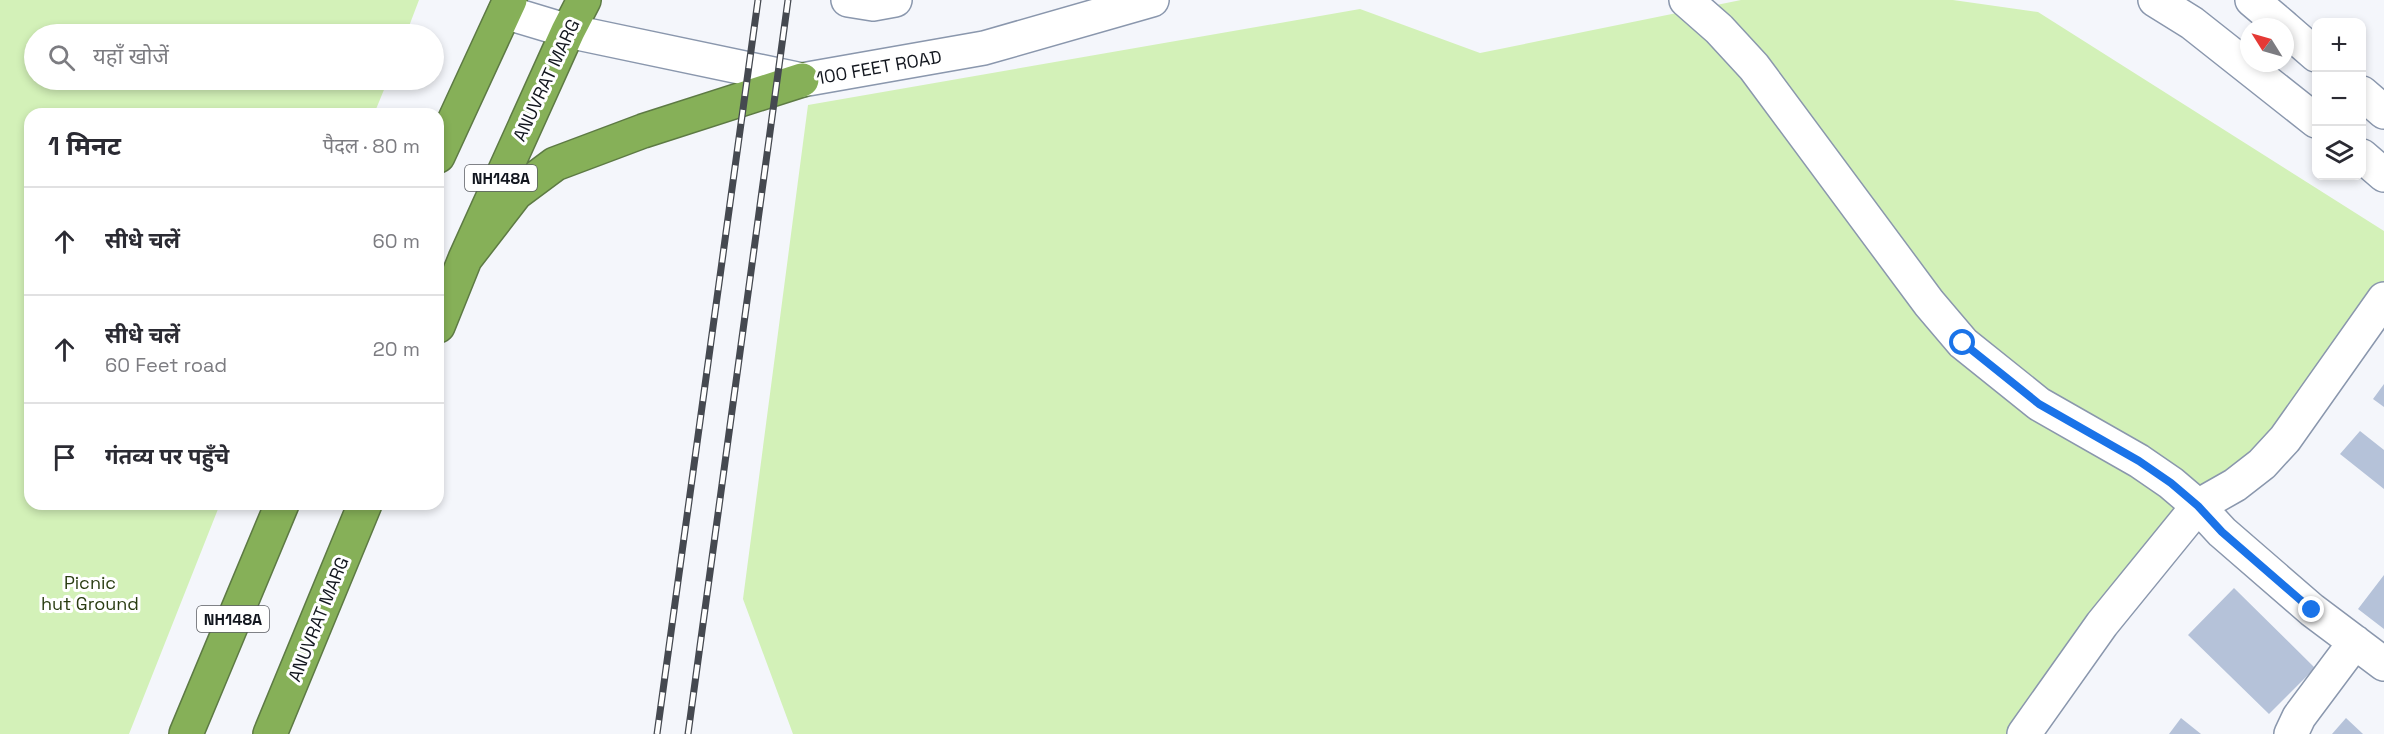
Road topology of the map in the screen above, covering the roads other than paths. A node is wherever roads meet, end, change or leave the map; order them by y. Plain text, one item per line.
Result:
1 (584, 0) edge
2 (848, 0) edge
3 (895, 0) edge
4 (1152, 0) edge
5 (1686, 0) edge
6 (2155, 0) edge
7 (2252, 0) edge
8 (508, 6) edge
9 (2273, 18) edge
10 (568, 31) junction
11 (2294, 36) edge
12 (2312, 52) edge
13 (802, 80) junction
14 (2366, 97) edge
15 (2384, 112) edge
16 (2312, 118) edge
17 (444, 143) edge
18 (2366, 160) edge
19 (2384, 175) edge
20 (465, 259) junction
21 (2384, 299) edge
22 (444, 311) edge
23 (2198, 506) junction
24 (279, 510) edge
25 (363, 510) edge
26 (2355, 642) junction
27 (2384, 664) edge
28 (186, 734) edge
29 (270, 734) edge
30 (2024, 734) edge
31 (2291, 734) edge

1 - 10 highway, ANUVRAT MARG
2 - 3 street
4 - 13 street, 100 FEET ROAD
5 - 23 street
6 - 16 street
7 - 9 street
8 - 10 street, 100 FEET ROAD
8 - 17 highway
10 - 13 street, 100 FEET ROAD
10 - 20 highway, ANUVRAT MARG / NH148A
11 - 12 street
13 - 20 highway
14 - 15 street
18 - 19 street
20 - 22 highway, ANUVRAT MARG / NH148A
21 - 23 street
23 - 26 street
23 - 30 street
24 - 28 highway, NH148A
25 - 29 highway, ANUVRAT MARG
26 - 27 street
26 - 31 street

